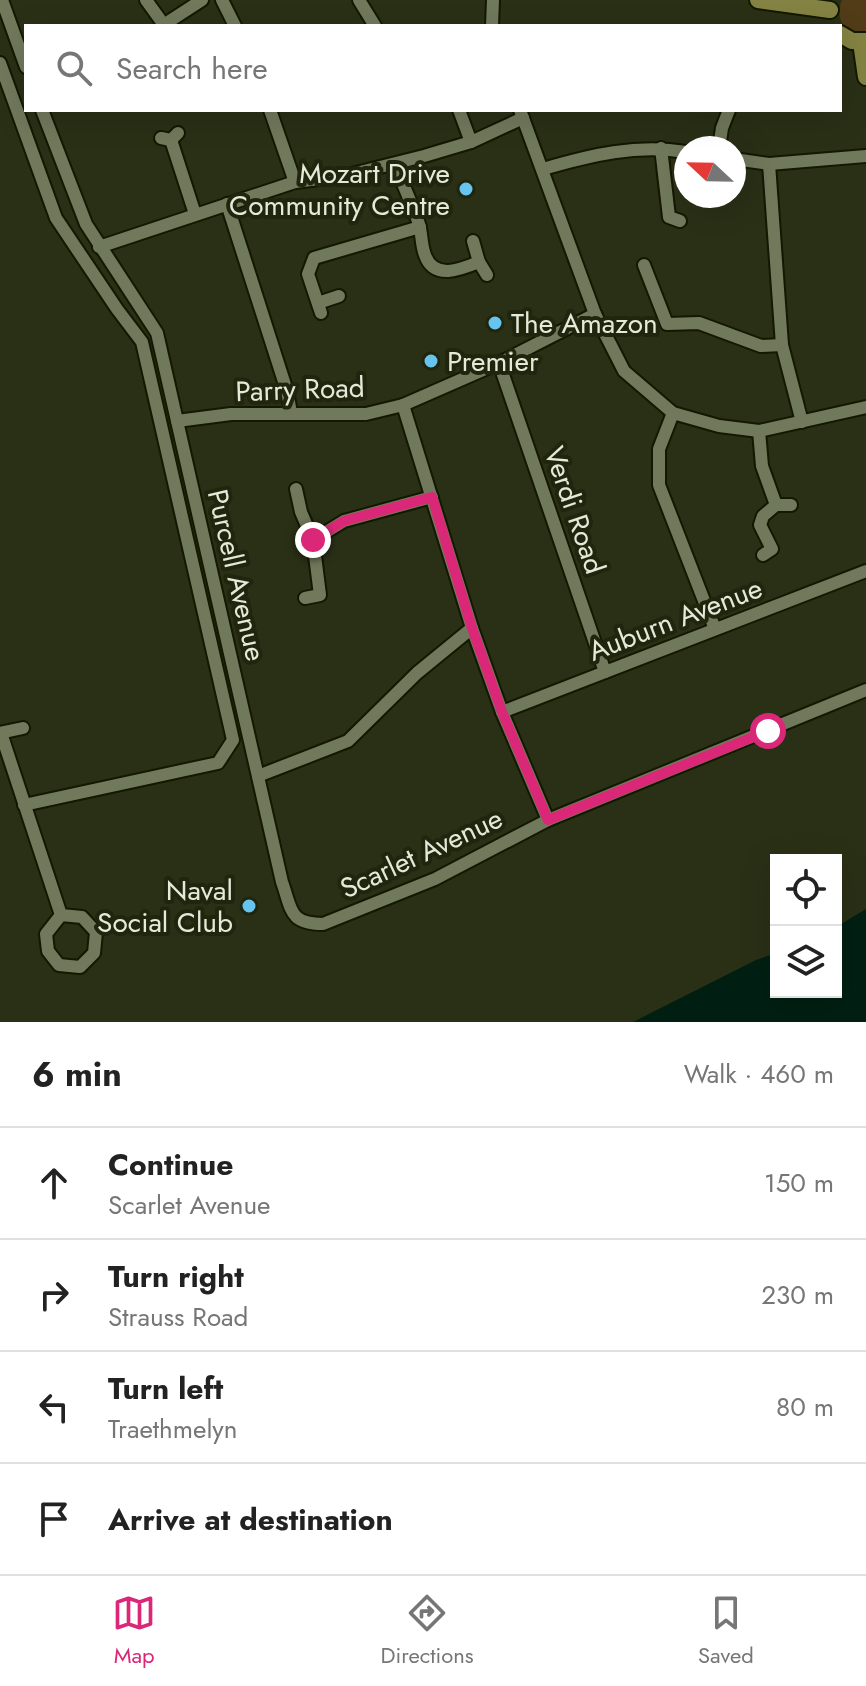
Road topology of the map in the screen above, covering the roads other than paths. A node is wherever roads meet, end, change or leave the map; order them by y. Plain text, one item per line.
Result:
1 (2, 0) edge
2 (146, 0) edge
3 (202, 0) edge
4 (222, 0) edge
5 (359, 0) edge
6 (493, 0) edge
7 (758, 0) edge
8 (832, 12) edge
9 (162, 24) edge
10 (166, 24) edge
11 (234, 24) edge
12 (374, 24) edge
13 (492, 24) edge
14 (842, 35) edge
15 (864, 42) edge
16 (24, 61) edge
17 (0, 63) edge
18 (866, 77) edge
19 (43, 112) edge
20 (271, 112) edge
21 (460, 112) edge
22 (728, 112) edge
23 (522, 114) edge
24 (721, 136) edge
25 (170, 137) dead end
26 (471, 142) junction
27 (661, 148) junction
28 (674, 150) edge
29 (866, 156) edge
30 (746, 161) edge
31 (769, 164) junction
32 (395, 165) junction
33 (543, 169) junction
34 (295, 182) junction
35 (227, 204) junction
36 (195, 214) junction
37 (670, 222) dead end
38 (420, 227) junction
39 (473, 241) dead end
40 (99, 247) junction
41 (479, 262) junction
42 (644, 265) dead end
43 (487, 275) dead end
44 (339, 296) dead end
45 (595, 314) junction
46 (782, 345) junction
47 (499, 363) junction
48 (403, 405) junction
49 (866, 407) edge
50 (291, 413) junction
51 (673, 413) junction
52 (177, 421) junction
53 (802, 422) junction
54 (759, 431) junction
55 (296, 489) dead end
56 (432, 497) junction
57 (776, 505) junction
58 (791, 505) dead end
59 (311, 534) junction
60 (763, 555) dead end
61 (866, 571) edge
62 (335, 594) dead end
63 (320, 595) junction
64 (305, 598) dead end
65 (472, 628) junction
66 (715, 629) junction
67 (605, 672) junction
68 (866, 690) edge
69 (502, 712) junction
70 (23, 728) dead end
71 (1, 733) edge
72 (258, 776) junction
73 (24, 805) junction
74 (548, 820) junction
75 (61, 915) junction
76 (305, 924) joint

1 - 16 street
2 - 9 street
3 - 10 street
4 - 11 street
5 - 12 street
6 - 13 street
7 - 8 street
14 - 15 street
15 - 18 street
17 - 73 street
19 - 40 street, Purcell Avenue
20 - 34 street
21 - 26 street
22 - 24 street
23 - 26 street
23 - 33 street
25 - 36 street
26 - 32 street
27 - 28 street
27 - 33 street
27 - 37 street
29 - 31 street
30 - 31 street
31 - 46 street
32 - 34 street
32 - 38 street
33 - 45 street
34 - 35 street
35 - 36 street
35 - 50 street
36 - 40 street
38 - 41 street
38 - 44 street
39 - 41 street
40 - 52 street, Purcell Avenue
41 - 43 street
42 - 46 street
45 - 47 street, Parry Road
45 - 51 street
46 - 53 street
47 - 48 street, Parry Road
47 - 67 street, Verdi Road
48 - 50 street, Parry Road
48 - 56 street
49 - 53 street
50 - 52 street, Parry Road
51 - 54 street
51 - 66 street
52 - 72 street, Purcell Avenue
53 - 54 street
54 - 57 street
55 - 59 street
56 - 59 street
56 - 65 street
57 - 58 street
57 - 60 street
59 - 63 street
61 - 66 street, Auburn Avenue
62 - 63 street
63 - 64 street
65 - 69 street
65 - 72 street
66 - 67 street, Auburn Avenue
67 - 69 street, Auburn Avenue
68 - 74 street, Scarlet Avenue
69 - 74 street
70 - 71 street
71 - 73 street
72 - 76 street, Purcell Avenue
73 - 75 street
74 - 76 street, Scarlet Avenue
75 - 75 street

